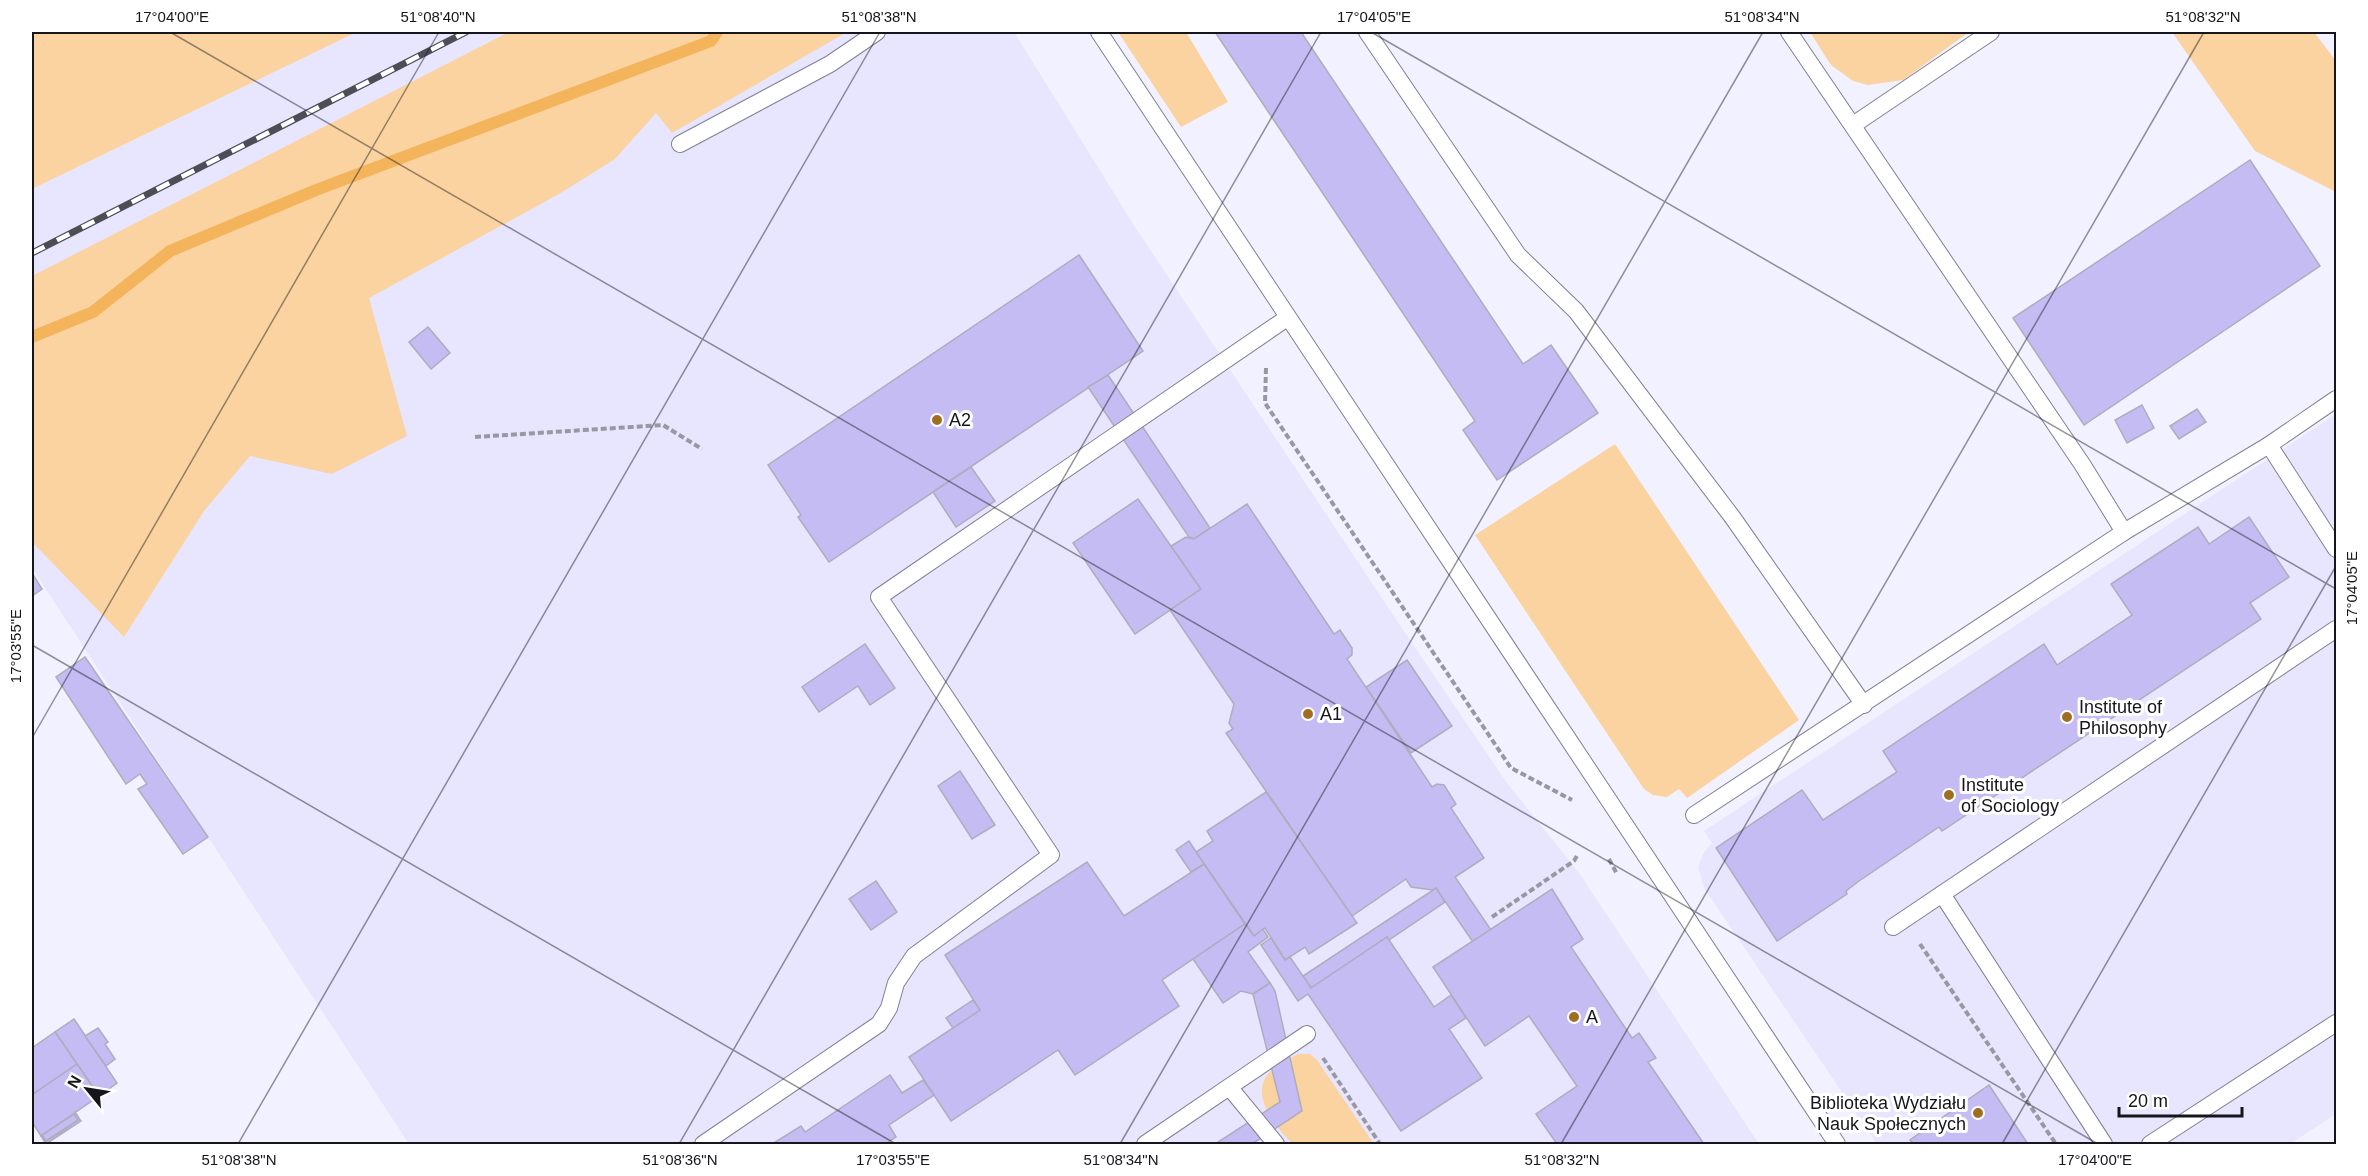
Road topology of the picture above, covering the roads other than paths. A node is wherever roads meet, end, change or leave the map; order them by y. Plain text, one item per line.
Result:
1 (877, 32) edge
2 (1099, 32) edge
3 (1366, 32) edge
4 (1789, 32) edge
5 (1991, 32) edge
6 (1853, 125) junction
7 (680, 144) dead end
8 (1287, 318) junction
9 (2337, 399) edge
10 (2269, 445) junction
11 (2124, 532) junction
12 (2337, 549) edge
13 (2337, 629) edge
14 (1864, 705) junction
15 (1694, 815) dead end
16 (1942, 894) junction
17 (1893, 927) dead end
18 (2337, 1023) edge
19 (1307, 1034) road end
20 (1230, 1088) junction
21 (703, 1144) edge
22 (1145, 1144) edge
23 (1276, 1144) edge
24 (1837, 1144) edge
25 (2104, 1144) edge
26 (2150, 1144) edge

1 - 7 lane
2 - 8 lane
3 - 14 lane
4 - 6 lane
5 - 6 lane
6 - 11 lane
8 - 21 lane
8 - 24 lane
9 - 10 lane
10 - 11 lane
10 - 12 lane
11 - 14 lane
13 - 16 lane
14 - 15 lane
16 - 17 lane
16 - 25 lane
18 - 26 lane
19 - 20 lane
20 - 22 lane
20 - 23 lane

